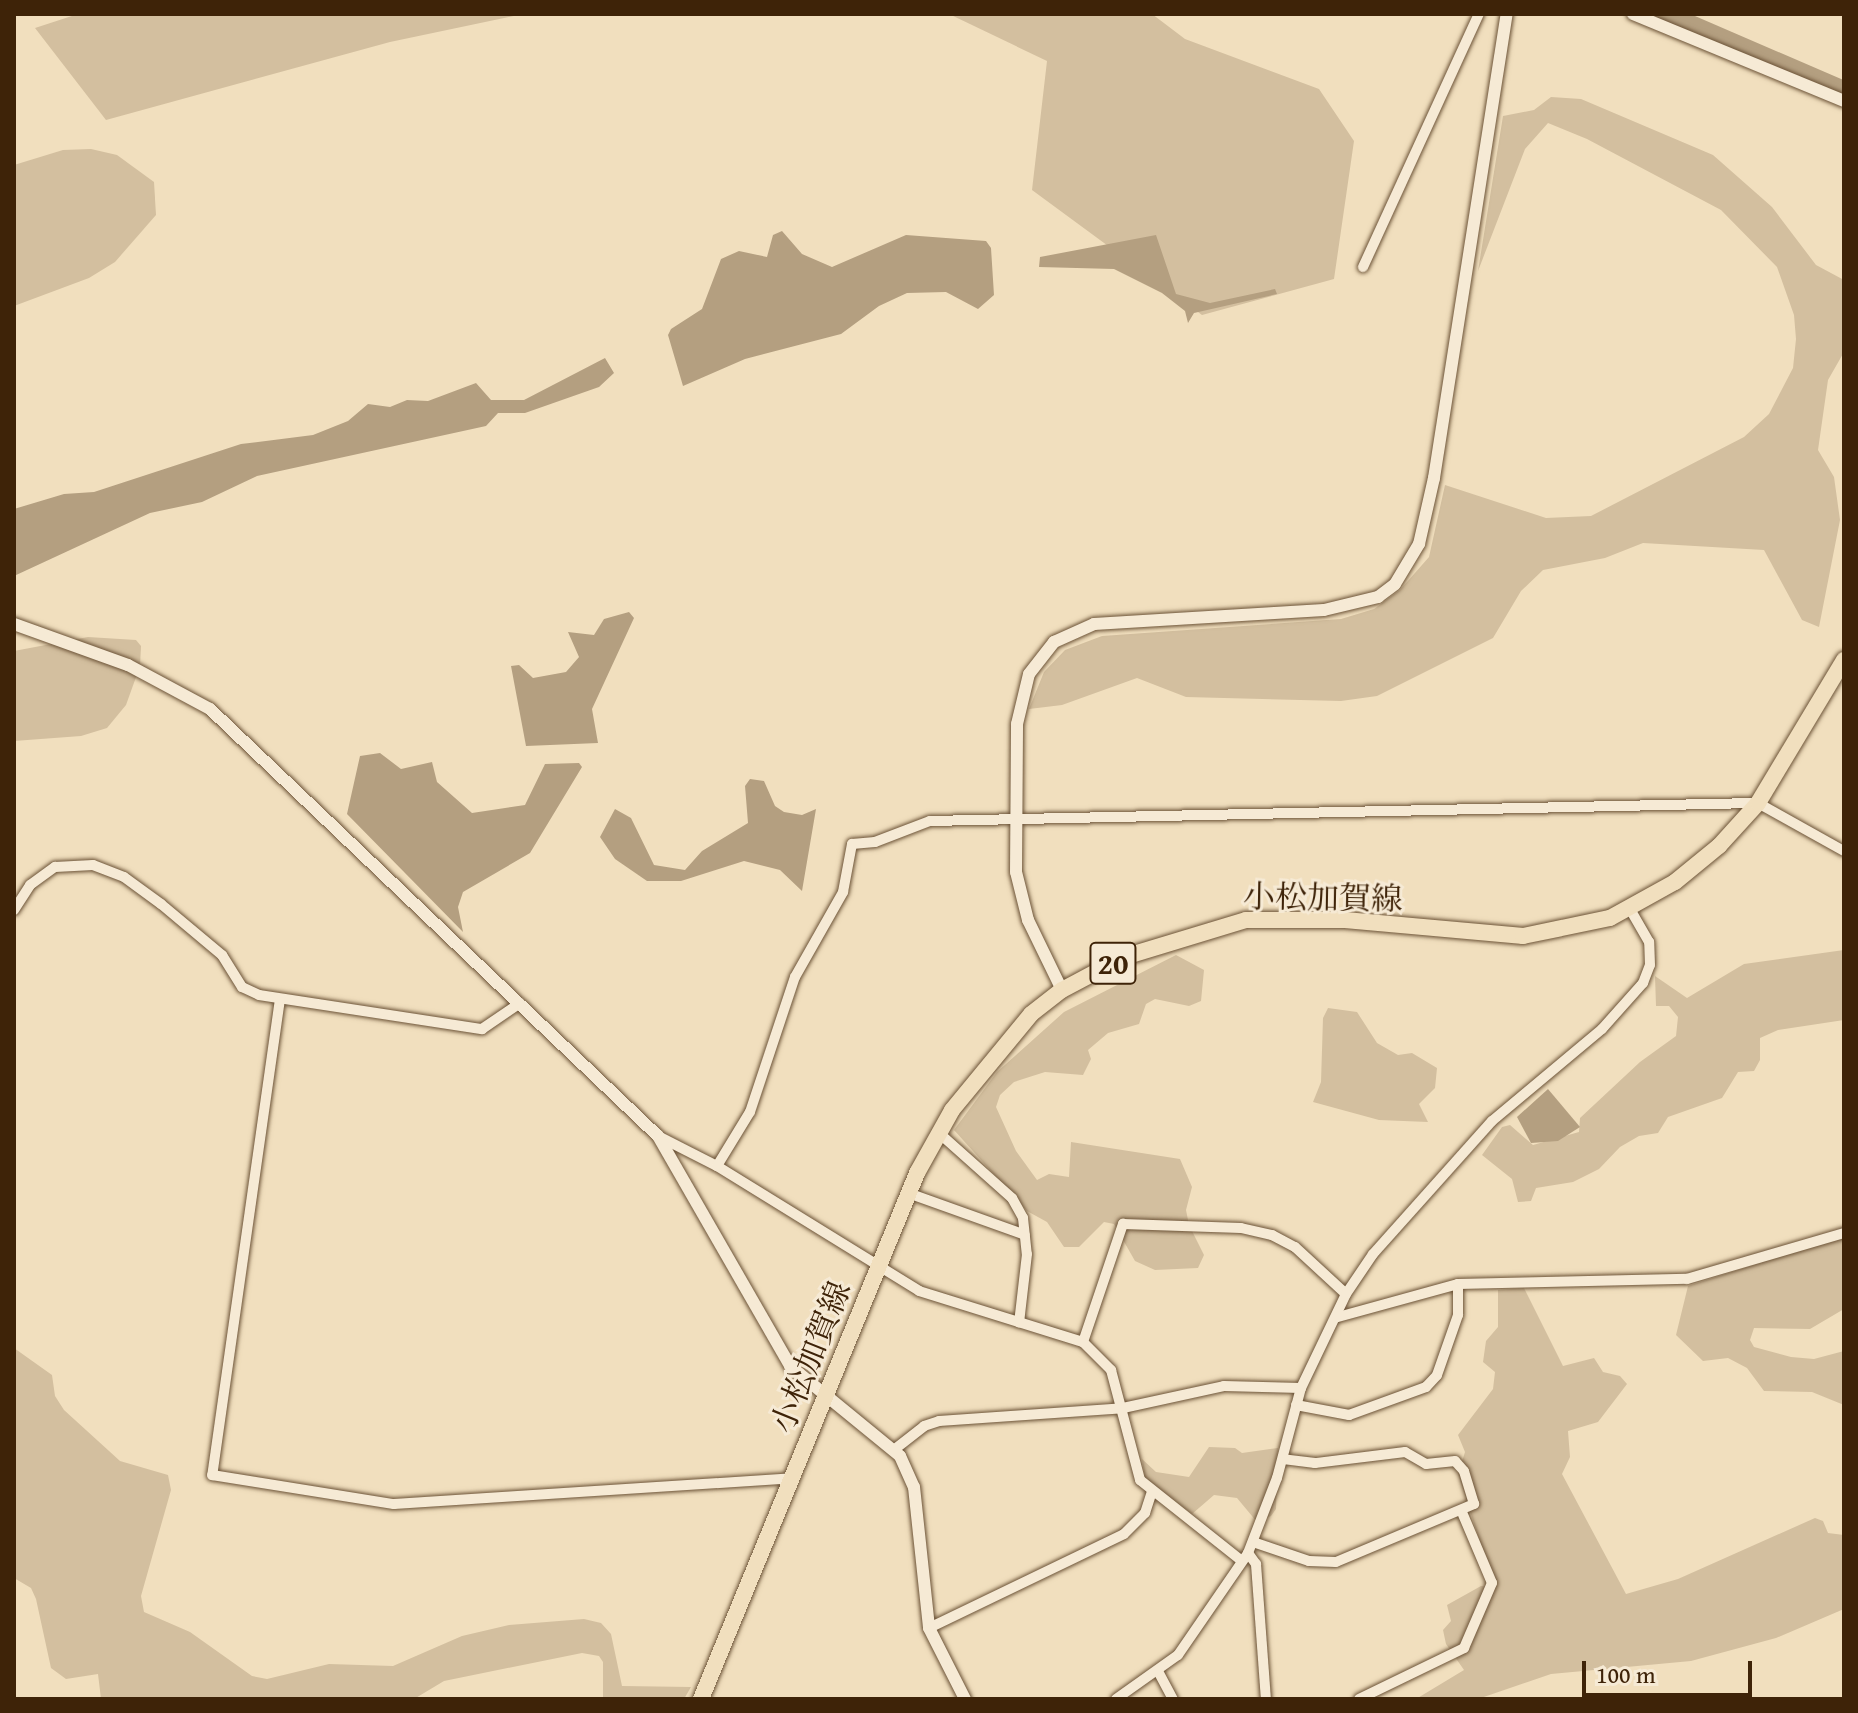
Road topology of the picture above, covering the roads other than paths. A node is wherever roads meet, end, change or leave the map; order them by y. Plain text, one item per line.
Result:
1 (1479, 14) edge
2 (1507, 14) edge
3 (1633, 14) edge
4 (1844, 101) edge
5 (1363, 267) dead end
6 (14, 624) edge
7 (1844, 660) edge
8 (1758, 803) junction
9 (1015, 819) junction
10 (1844, 851) edge
11 (1630, 909) junction
12 (14, 910) edge
13 (1062, 990) junction
14 (280, 999) junction
15 (520, 1003) junction
16 (939, 1133) junction
17 (658, 1136) junction
18 (717, 1166) junction
19 (908, 1193) junction
20 (1844, 1233) edge
21 (1025, 1235) junction
22 (878, 1267) junction
23 (1458, 1284) junction
24 (1346, 1294) junction
25 (1338, 1317) junction
26 (1019, 1323) junction
27 (1083, 1342) junction
28 (1301, 1388) junction
29 (825, 1397) junction
30 (1296, 1405) junction
31 (1123, 1408) junction
32 (895, 1449) junction
33 (1283, 1459) junction
34 (792, 1478) junction
35 (1152, 1492) junction
36 (1461, 1510) junction
37 (1248, 1552) junction
38 (929, 1628) junction
39 (1159, 1673) junction
40 (701, 1699) edge
41 (965, 1699) edge
42 (1116, 1699) edge
43 (1173, 1699) edge
44 (1266, 1699) edge
45 (1359, 1699) edge

1 - 5 street
2 - 9 street
3 - 4 street
6 - 15 street
7 - 8 main road, 小松加賀線 / 20
8 - 9 street
8 - 10 street
8 - 11 main road, 小松加賀線 / 20
9 - 13 street
9 - 18 street
11 - 13 main road, 小松加賀線 / 20
11 - 24 street
12 - 14 street
13 - 16 main road, 小松加賀線 / 20
14 - 15 street
14 - 34 street
15 - 17 street
16 - 19 main road, 小松加賀線 / 20
16 - 21 street
17 - 18 street
17 - 29 street
18 - 22 street
19 - 21 street
19 - 22 main road, 小松加賀線 / 20
20 - 23 street
21 - 26 street
22 - 26 street
22 - 29 main road, 小松加賀線 / 20
23 - 25 street
23 - 30 street
24 - 25 street
24 - 27 street
25 - 28 street
26 - 27 street
27 - 31 street
28 - 30 street
28 - 31 street
29 - 32 street
29 - 34 main road, 小松加賀線 / 20
30 - 33 street
31 - 32 street
31 - 35 street
32 - 38 street
33 - 36 street
33 - 37 street
34 - 40 main road, 小松加賀線 / 20
35 - 37 street
35 - 38 street
36 - 37 street
36 - 45 street
37 - 39 street
37 - 44 street
38 - 41 street
39 - 42 street
39 - 43 street

